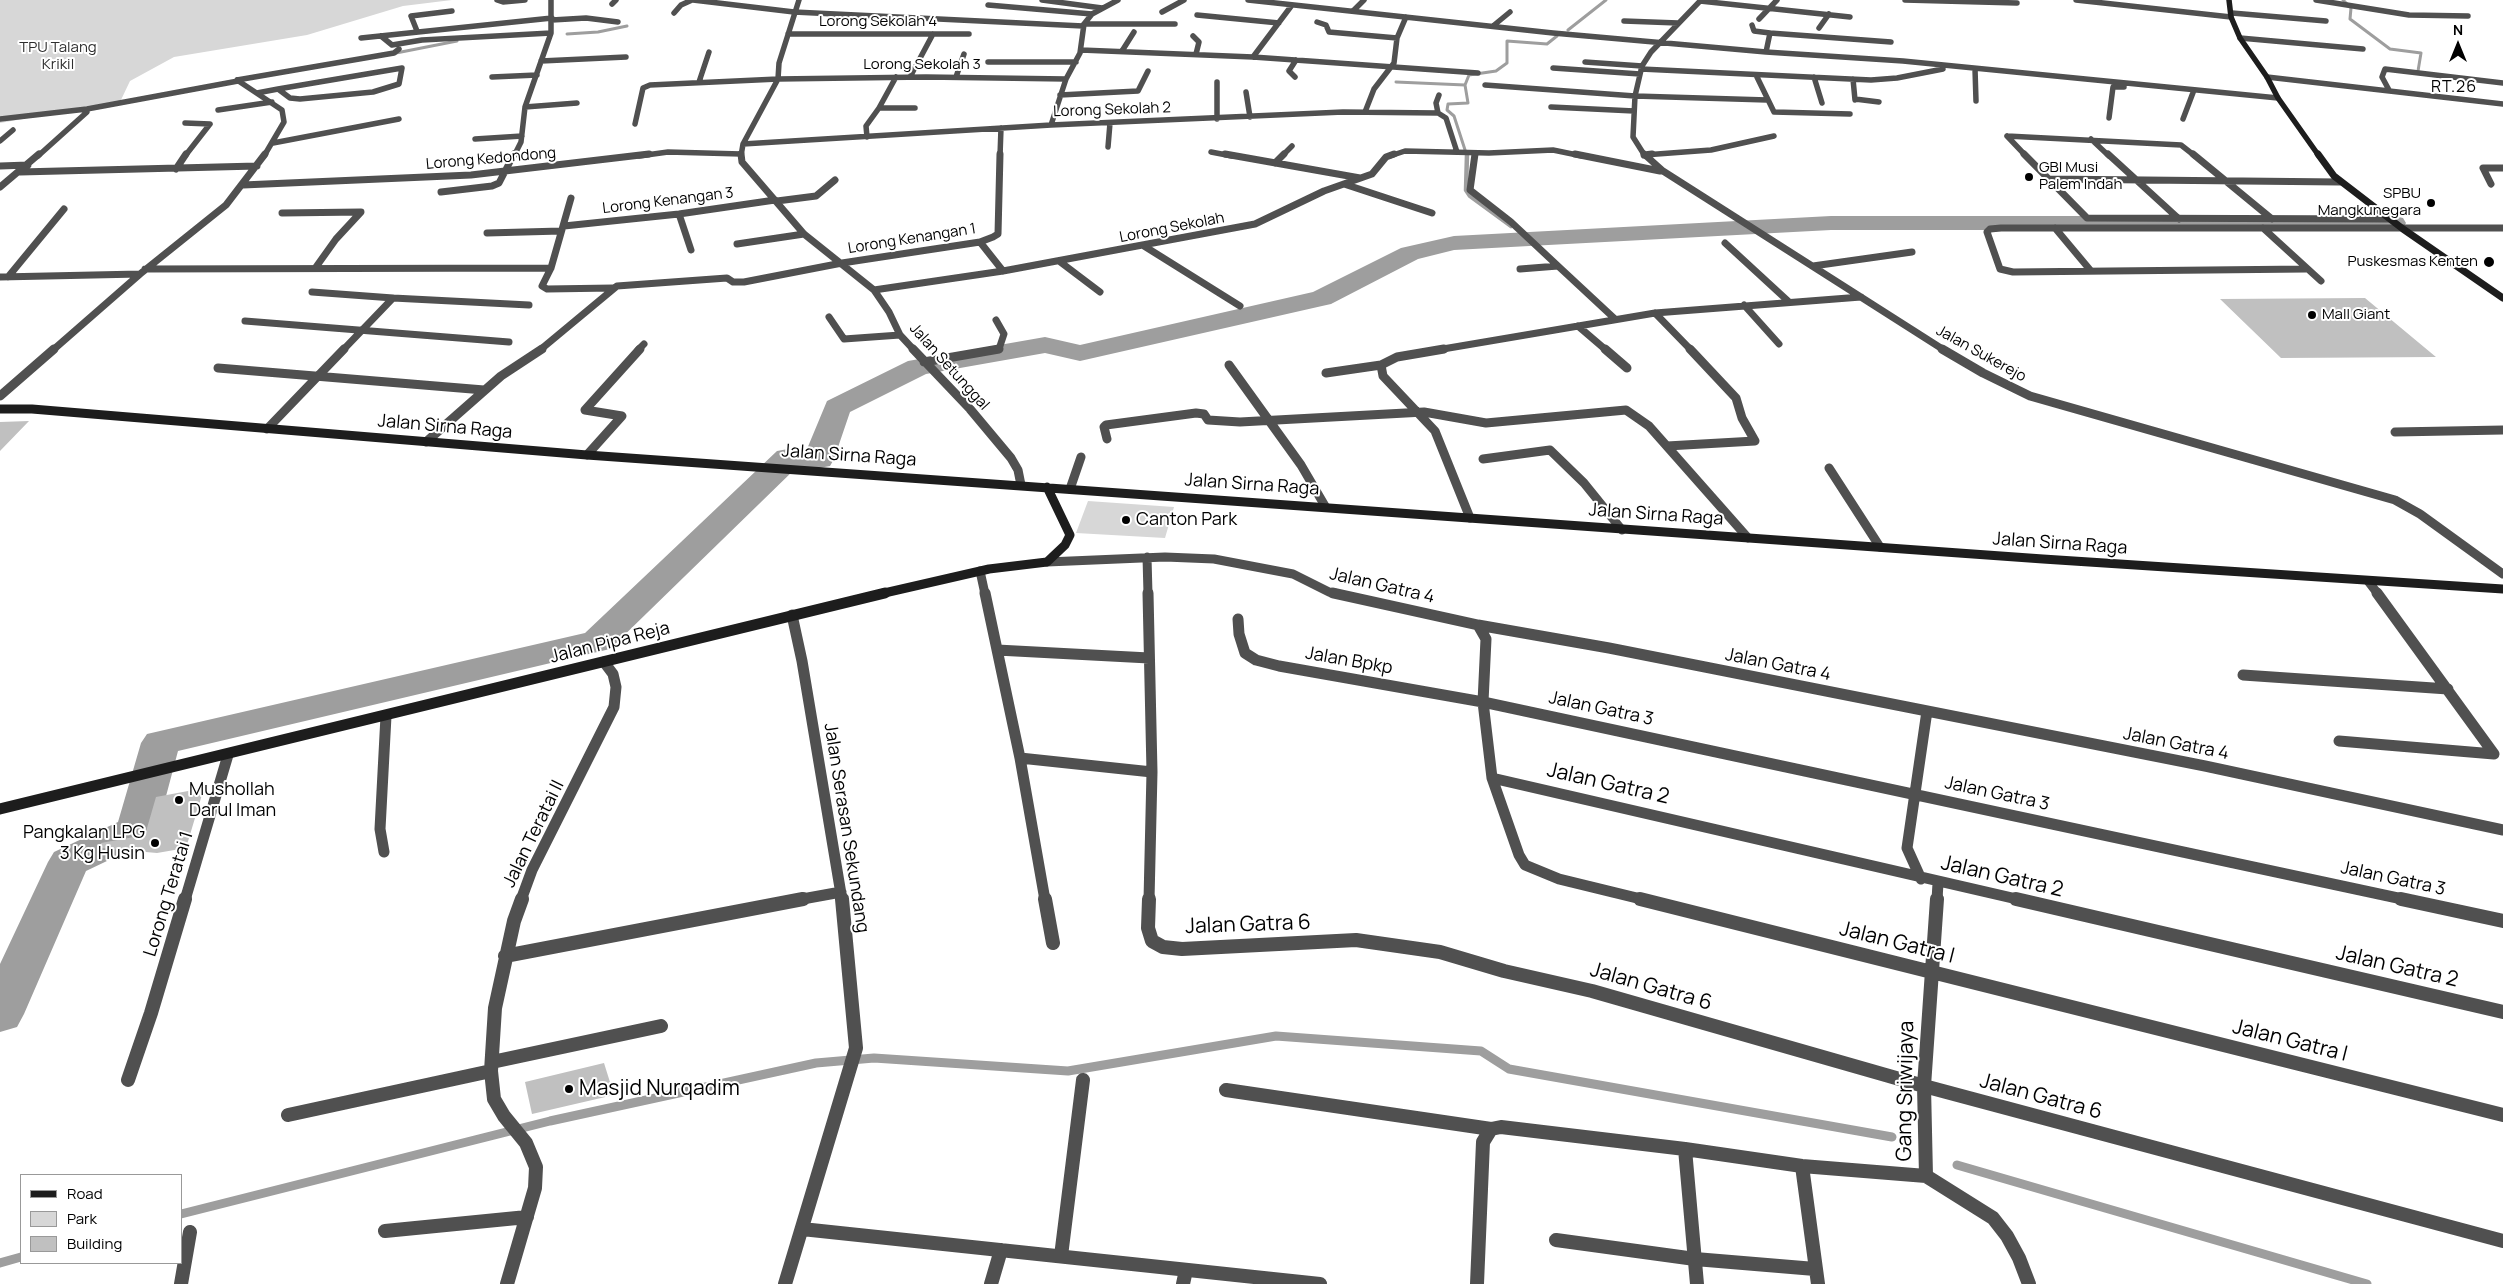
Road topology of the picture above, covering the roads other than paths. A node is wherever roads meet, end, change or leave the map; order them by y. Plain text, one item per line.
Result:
1 (497, 0) edge
2 (525, 0) edge
3 (550, 0) edge
4 (692, 0) edge
5 (799, 0) edge
6 (1042, 0) edge
7 (1118, 0) edge
8 (1184, 0) edge
9 (1248, 0) edge
10 (1364, 0) edge
11 (1701, 0) edge
12 (1777, 0) edge
13 (1905, 0) edge
14 (2076, 0) edge
15 (2144, 0) edge
16 (2229, 0) edge
17 (2316, 0) edge
18 (1262, 1) edge
19 (2016, 3) dead end
20 (988, 5) dead end
21 (1292, 5) junction
22 (1102, 8) junction
23 (1771, 8) junction
24 (2144, 8) junction
25 (452, 11) dead end
26 (1352, 11) junction
27 (794, 12) junction
28 (1162, 12) dead end
29 (1510, 12) dead end
30 (674, 13) dead end
31 (1092, 14) junction
32 (1829, 14) junction
33 (1197, 15) dead end
34 (2231, 15) junction
35 (2468, 16) dead end
36 (1406, 17) junction
37 (1850, 17) dead end
38 (552, 19) junction
39 (1759, 19) dead end
40 (1624, 21) dead end
41 (618, 22) dead end
42 (1317, 22) dead end
43 (2326, 22) dead end
44 (1279, 23) junction
45 (1678, 23) junction
46 (1175, 24) dead end
47 (1083, 25) junction
48 (1752, 25) dead end
49 (1493, 26) junction
50 (1819, 28) dead end
51 (425, 30) junction
52 (417, 31) junction
53 (1134, 32) dead end
54 (551, 33) junction
55 (1770, 33) junction
56 (788, 34) junction
57 (933, 34) junction
58 (968, 34) dead end
59 (380, 36) junction
60 (1193, 36) dead end
61 (361, 38) dead end
62 (1397, 38) junction
63 (2240, 38) junction
64 (422, 40) junction
65 (1891, 42) dead end
66 (1660, 43) junction
67 (399, 49) dead end
68 (2363, 49) dead end
69 (1081, 50) junction
70 (1122, 51) junction
71 (710, 52) dead end
72 (1766, 52) junction
73 (964, 54) dead end
74 (1196, 54) junction
75 (626, 57) dead end
76 (1254, 57) junction
77 (1296, 60) junction
78 (542, 61) junction
79 (988, 62) dead end
80 (1076, 62) junction
81 (1585, 62) dead end
82 (1392, 67) junction
83 (1952, 67) junction
84 (1552, 68) dead end
85 (1975, 69) junction
86 (1641, 70) junction
87 (1148, 71) dead end
88 (1478, 73) dead end
89 (537, 75) junction
90 (1756, 75) junction
91 (492, 77) dead end
92 (910, 77) junction
93 (1295, 77) dead end
94 (2267, 77) junction
95 (896, 78) junction
96 (956, 78) junction
97 (1814, 78) junction
98 (778, 79) junction
99 (1066, 79) junction
100 (1853, 79) junction
101 (240, 82) junction
102 (699, 82) junction
103 (1216, 82) dead end
104 (2503, 83) edge
105 (1485, 85) dead end
106 (278, 89) junction
107 (2389, 90) junction
108 (1246, 92) dead end
109 (2193, 92) junction
110 (257, 93) junction
111 (1060, 95) junction
112 (1440, 95) dead end
113 (1635, 96) junction
114 (2278, 98) junction
115 (1767, 100) junction
116 (1976, 101) dead end
117 (273, 102) junction
118 (1879, 102) dead end
119 (577, 103) dead end
120 (1822, 104) dead end
121 (2503, 104) edge
122 (525, 107) junction
123 (1551, 107) dead end
124 (879, 108) junction
125 (915, 108) dead end
126 (87, 110) junction
127 (218, 110) dead end
128 (1634, 111) junction
129 (1365, 112) junction
130 (1438, 113) junction
131 (1850, 114) dead end
132 (1250, 117) junction
133 (2109, 118) dead end
134 (0, 119) edge
135 (399, 119) dead end
136 (1217, 119) junction
137 (2182, 119) dead end
138 (185, 123) dead end
139 (1110, 123) junction
140 (635, 124) dead end
141 (1051, 125) junction
142 (1001, 128) junction
143 (13, 130) dead end
144 (522, 136) junction
145 (1774, 136) dead end
146 (867, 137) junction
147 (475, 139) dead end
148 (2091, 139) junction
149 (0, 141) edge
150 (273, 144) junction
151 (743, 144) junction
152 (1292, 146) dead end
153 (1108, 147) dead end
154 (1211, 152) dead end
155 (1459, 152) junction
156 (1473, 153) junction
157 (741, 154) junction
158 (1644, 155) junction
159 (1275, 163) junction
160 (28, 165) junction
161 (0, 166) edge
162 (257, 166) junction
163 (2503, 168) edge
164 (176, 169) junction
165 (1663, 171) junction
166 (20, 172) junction
167 (505, 172) junction
168 (1361, 178) junction
169 (2047, 179) junction
170 (835, 180) dead end
171 (2137, 180) junction
172 (2228, 181) junction
173 (2340, 182) junction
174 (1344, 184) junction
175 (2491, 184) dead end
176 (242, 185) junction
177 (0, 187) edge
178 (441, 192) dead end
179 (571, 198) dead end
180 (776, 200) junction
181 (64, 209) dead end
182 (282, 213) dead end
183 (1432, 213) dead end
184 (679, 214) junction
185 (2179, 219) junction
186 (2272, 219) junction
187 (2390, 219) junction
188 (2055, 228) junction
189 (2262, 228) junction
190 (2403, 228) junction
191 (2503, 228) edge
192 (563, 229) junction
193 (487, 233) dead end
194 (804, 234) junction
195 (980, 242) junction
196 (1725, 243) dead end
197 (737, 244) dead end
198 (1144, 246) junction
199 (691, 250) dead end
200 (1912, 252) dead end
201 (1059, 261) junction
202 (842, 263) junction
203 (1558, 266) junction
204 (1813, 266) junction
205 (316, 267) junction
206 (551, 268) junction
207 (1520, 269) dead end
208 (2306, 269) junction
209 (143, 271) junction
210 (1003, 271) junction
211 (2090, 271) junction
212 (0, 277) edge
213 (8, 277) junction
214 (2321, 280) dead end
215 (613, 288) junction
216 (874, 290) junction
217 (312, 292) dead end
218 (1100, 292) dead end
219 (1861, 297) junction
220 (393, 298) junction
221 (2503, 298) edge
222 (1788, 302) junction
223 (530, 304) dead end
224 (1744, 305) junction
225 (1240, 306) dead end
226 (1655, 313) junction
227 (828, 317) dead end
228 (1616, 319) junction
229 (996, 320) dead end
230 (245, 321) dead end
231 (1578, 326) junction
232 (360, 331) junction
233 (900, 335) junction
234 (509, 342) dead end
235 (644, 344) dead end
236 (1779, 344) dead end
237 (927, 364) junction
238 (1229, 365) dead end
239 (1381, 365) junction
240 (218, 368) dead end
241 (1627, 368) dead end
242 (1326, 373) dead end
243 (316, 376) junction
244 (484, 390) junction
245 (0, 396) edge
246 (0, 409) edge
247 (1418, 412) junction
248 (1269, 419) junction
249 (267, 429) junction
250 (2503, 430) edge
251 (2395, 432) dead end
252 (1106, 439) dead end
253 (426, 442) junction
254 (1667, 446) junction
255 (587, 455) junction
256 (1082, 457) dead end
257 (1483, 459) dead end
258 (1829, 468) dead end
259 (1021, 485) junction
260 (1047, 488) junction
261 (1070, 489) junction
262 (1325, 506) junction
263 (1470, 518) junction
264 (1622, 530) junction
265 (1748, 538) junction
266 (1880, 547) junction
267 (1147, 557) junction
268 (1047, 562) junction
269 (980, 571) junction
270 (2503, 574) edge
271 (2368, 581) junction
272 (2503, 589) edge
273 (792, 615) junction
274 (1238, 619) dead end
275 (1478, 625) junction
276 (997, 650) junction
277 (1149, 658) junction
278 (604, 662) junction
279 (2243, 675) dead end
280 (2448, 689) junction
281 (1483, 702) junction
282 (1927, 711) junction
283 (386, 716) junction
284 (2339, 741) dead end
285 (228, 755) junction
286 (1020, 758) junction
287 (1152, 772) junction
288 (1492, 778) junction
289 (1916, 794) junction
290 (0, 809) edge
291 (2503, 830) edge
292 (384, 852) dead end
293 (1921, 879) junction
294 (1938, 882) junction
295 (841, 892) junction
296 (2503, 921) edge
297 (1053, 943) dead end
298 (505, 956) junction
299 (1932, 973) junction
300 (2503, 1012) edge
301 (661, 1026) dead end
302 (491, 1066) junction
303 (128, 1080) dead end
304 (1083, 1080) dead end
305 (1924, 1086) junction
306 (1226, 1090) dead end
307 (288, 1115) dead end
308 (2503, 1115) edge
309 (1491, 1129) junction
310 (1685, 1149) junction
311 (1802, 1166) junction
312 (1926, 1176) junction
313 (527, 1217) junction
314 (802, 1229) junction
315 (385, 1230) dead end
316 (190, 1232) dead end
317 (1556, 1240) dead end
318 (2503, 1241) edge
319 (1002, 1250) junction
320 (1060, 1256) junction
321 (1695, 1258) junction
322 (1815, 1269) junction
323 (1185, 1277) edge
324 (181, 1284) edge
325 (507, 1284) edge
326 (785, 1284) edge
327 (991, 1284) edge
328 (1320, 1284) edge
329 (1477, 1284) edge
330 (1697, 1284) edge
331 (1818, 1284) edge
332 (2029, 1284) edge

1 - 2 street
3 - 38 street
4 - 27 street
4 - 30 street
5 - 27 street
6 - 22 street
7 - 22 street
8 - 28 street
9 - 18 street
10 - 26 street
11 - 23 street
11 - 45 street, Jalan Sukerejo
12 - 23 street
13 - 19 street
14 - 24 street
15 - 24 street
16 - 34 street
17 - 35 street
18 - 21 street
20 - 31 street
21 - 26 street
21 - 44 street
22 - 31 street
23 - 32 street
23 - 39 street
24 - 34 street
25 - 52 street
26 - 36 street
27 - 47 street
27 - 56 street
29 - 49 street
31 - 47 street
32 - 37 street
32 - 50 street
33 - 44 street
34 - 43 street
34 - 63 street
36 - 49 street
36 - 62 street
38 - 41 street
38 - 51 street
38 - 54 street
40 - 45 street
42 - 62 street
44 - 76 street
45 - 66 street, Jalan Sukerejo
46 - 47 street
47 - 69 street
48 - 55 street
49 - 66 street
51 - 52 street
51 - 64 street
52 - 59 street
53 - 70 street
54 - 64 street
54 - 78 street
55 - 65 street
55 - 72 street
56 - 57 street, Lorong Sekolah 4
56 - 98 street
57 - 58 street, Lorong Sekolah 4
57 - 92 street
59 - 61 street
59 - 64 street
60 - 74 street
62 - 82 street
63 - 68 street
63 - 94 street
66 - 72 street
66 - 86 street, Jalan Sukerejo
67 - 101 street
69 - 70 street
69 - 80 street
70 - 74 street
71 - 102 street
72 - 83 street
73 - 96 street
74 - 76 street
75 - 78 street
76 - 77 street
77 - 82 street
77 - 93 street
78 - 89 street
79 - 80 street
80 - 99 street
81 - 86 street
82 - 88 street
82 - 129 street
83 - 85 street
83 - 100 street
84 - 86 street
85 - 109 street
85 - 116 street
86 - 90 street
86 - 113 street, Jalan Sukerejo
87 - 111 street
89 - 91 street
89 - 122 street
90 - 97 street
90 - 115 street
92 - 95 street, Lorong Sekolah 3
92 - 96 street, Lorong Sekolah 3
94 - 107 street
94 - 114 street
95 - 98 street, Lorong Sekolah 3
95 - 124 street
96 - 99 street, Lorong Sekolah 3
97 - 100 street
97 - 120 street
98 - 102 street, Lorong Sekolah 3
98 - 151 street
99 - 111 street
100 - 118 street
101 - 110 street
101 - 126 street
102 - 140 street, Lorong Sekolah 3
103 - 136 street
104 - 107 street
105 - 113 street
106 - 106 street
106 - 110 street
107 - 121 street
108 - 132 street
109 - 114 street
109 - 133 street
109 - 137 street
110 - 117 street
111 - 141 street
112 - 130 street
113 - 115 street
113 - 128 street, Jalan Sukerejo
114 - 173 street
115 - 131 street
117 - 127 street
117 - 150 street
119 - 122 street
122 - 144 street
123 - 128 street
124 - 125 street
124 - 146 street
126 - 134 street
126 - 160 street
128 - 158 street, Jalan Sukerejo
129 - 130 street, Lorong Sekolah 2
129 - 132 street, Lorong Sekolah 2
130 - 155 street
132 - 136 street, Lorong Sekolah 2
135 - 150 street
136 - 139 street, Lorong Sekolah 2
138 - 164 street
139 - 141 street, Lorong Sekolah 2
139 - 153 street
141 - 142 street, Lorong Sekolah 2
142 - 146 street, Lorong Sekolah 2
142 - 195 street, Lorong Kenangan 1
143 - 149 street
144 - 147 street
144 - 167 street
145 - 158 street
146 - 151 street, Lorong Sekolah 2
148 - 169 street
148 - 171 street
148 - 172 street
150 - 162 street
151 - 157 street
152 - 159 street
154 - 159 street
155 - 156 street, Lorong Sekolah
155 - 168 street, Lorong Sekolah
156 - 165 street, Lorong Sekolah
156 - 203 street
157 - 167 street, Lorong Kedondong
157 - 180 street, Jalan Setunggal
158 - 165 street, Jalan Sukerejo
159 - 168 street
160 - 161 street
160 - 166 street
162 - 164 street
162 - 176 street
163 - 175 street
164 - 166 street
165 - 204 street, Jalan Sukerejo
166 - 177 street
167 - 176 street, Lorong Kedondong
167 - 178 street
168 - 174 street, Lorong Sekolah
169 - 171 street
169 - 185 street
170 - 180 street, Lorong Kenangan 3
171 - 172 street
171 - 185 street
172 - 173 street
172 - 186 street
173 - 187 street
174 - 183 street
174 - 198 street, Lorong Sekolah
176 - 209 street
179 - 192 street
180 - 184 street, Lorong Kenangan 3
180 - 194 street, Jalan Setunggal
181 - 213 street
182 - 205 street
184 - 192 street, Lorong Kenangan 3
184 - 199 street
185 - 186 street
186 - 187 street
187 - 190 street
188 - 189 street
188 - 211 street
188 - 211 street
189 - 190 street
189 - 208 street
190 - 191 street
190 - 221 street
192 - 193 street, Lorong Kenangan 3
192 - 206 street
194 - 197 street
194 - 202 street, Jalan Setunggal
195 - 202 street, Lorong Kenangan 1
195 - 210 street
196 - 222 street
198 - 201 street, Lorong Sekolah
198 - 225 street
200 - 204 street
201 - 210 street, Lorong Sekolah
201 - 218 street
202 - 215 street, Lorong Kenangan 1
202 - 216 street, Jalan Setunggal
203 - 207 street
203 - 228 street
204 - 219 street, Jalan Sukerejo
205 - 206 street
205 - 209 street
206 - 215 street, Lorong Kenangan 1
208 - 211 street
208 - 214 street
209 - 213 street
209 - 245 street
210 - 216 street, Lorong Sekolah
212 - 213 street
215 - 244 street
216 - 233 street, Jalan Setunggal
217 - 220 street
219 - 222 street
219 - 270 street, Jalan Sukerejo
220 - 223 street
220 - 232 street
222 - 224 street
224 - 226 street
224 - 236 street
226 - 228 street
226 - 254 street
227 - 233 street
228 - 231 street
229 - 237 street
230 - 232 street
231 - 239 street
231 - 241 street
232 - 234 street
232 - 243 street
233 - 237 street, Jalan Setunggal
235 - 255 street
237 - 259 street, Jalan Setunggal
238 - 248 street
239 - 242 street
239 - 247 street
240 - 243 street
243 - 244 street
243 - 249 street
244 - 253 street
246 - 249 street, Jalan Sirna Raga
247 - 248 street
247 - 254 street
247 - 263 street
248 - 252 street
248 - 262 street
249 - 253 street, Jalan Sirna Raga
250 - 251 street
253 - 255 street, Jalan Sirna Raga
254 - 265 street
255 - 259 street, Jalan Sirna Raga
256 - 261 street
257 - 264 street
258 - 266 street
259 - 260 street, Jalan Sirna Raga
260 - 261 street, Jalan Sirna Raga
260 - 268 street
261 - 262 street, Jalan Sirna Raga
262 - 263 street, Jalan Sirna Raga
263 - 264 street, Jalan Sirna Raga
264 - 265 street, Jalan Sirna Raga
265 - 266 street, Jalan Sirna Raga
266 - 271 street, Jalan Sirna Raga
267 - 268 street, Jalan Gatra 4
267 - 275 street, Jalan Gatra 4
267 - 277 street, Jalan Gatra 6
268 - 269 street, Jalan Pipa Reja
269 - 273 street, Jalan Pipa Reja
269 - 276 street
271 - 272 street, Jalan Sirna Raga
271 - 280 street
273 - 278 street, Jalan Pipa Reja
273 - 295 street, Jalan Serasan Sekundang
274 - 281 street, Jalan Bpkp
275 - 281 street, Jalan Gatra I
275 - 282 street, Jalan Gatra 4
276 - 277 street
276 - 286 street
277 - 287 street, Jalan Gatra 6
278 - 283 street, Jalan Pipa Reja
278 - 298 street, Jalan Teratai II
279 - 280 street
280 - 284 street
281 - 288 street, Jalan Gatra I
281 - 289 street, Jalan Gatra 3
282 - 289 street
282 - 291 street, Jalan Gatra 4
283 - 285 street, Jalan Pipa Reja
283 - 292 street
285 - 290 street, Jalan Pipa Reja
285 - 303 street, Lorong Teratai 1
286 - 287 street
286 - 297 street
287 - 305 street, Jalan Gatra 6
288 - 293 street, Jalan Gatra 2
288 - 299 street, Jalan Gatra I
289 - 293 street
289 - 296 street, Jalan Gatra 3
293 - 294 street, Jalan Gatra 2
294 - 299 street, Gang Sriwijaya
294 - 300 street, Jalan Gatra 2
295 - 298 street
295 - 314 street, Jalan Serasan Sekundang
298 - 302 street, Jalan Teratai II
299 - 305 street, Gang Sriwijaya
299 - 308 street, Jalan Gatra I
301 - 302 street
302 - 307 street
302 - 313 street, Jalan Teratai II
304 - 320 street
305 - 312 street, Gang Sriwijaya
305 - 318 street, Jalan Gatra 6
306 - 309 street
309 - 310 street
309 - 329 street
310 - 311 street
310 - 321 street
311 - 312 street
311 - 322 street
312 - 332 street, Gang Sriwijaya
313 - 315 street
313 - 325 street, Jalan Teratai II
314 - 319 street
314 - 326 street, Jalan Serasan Sekundang
316 - 324 street
317 - 321 street
319 - 320 street
319 - 327 street
320 - 323 street
321 - 322 street
321 - 330 street
322 - 331 street
323 - 328 street

